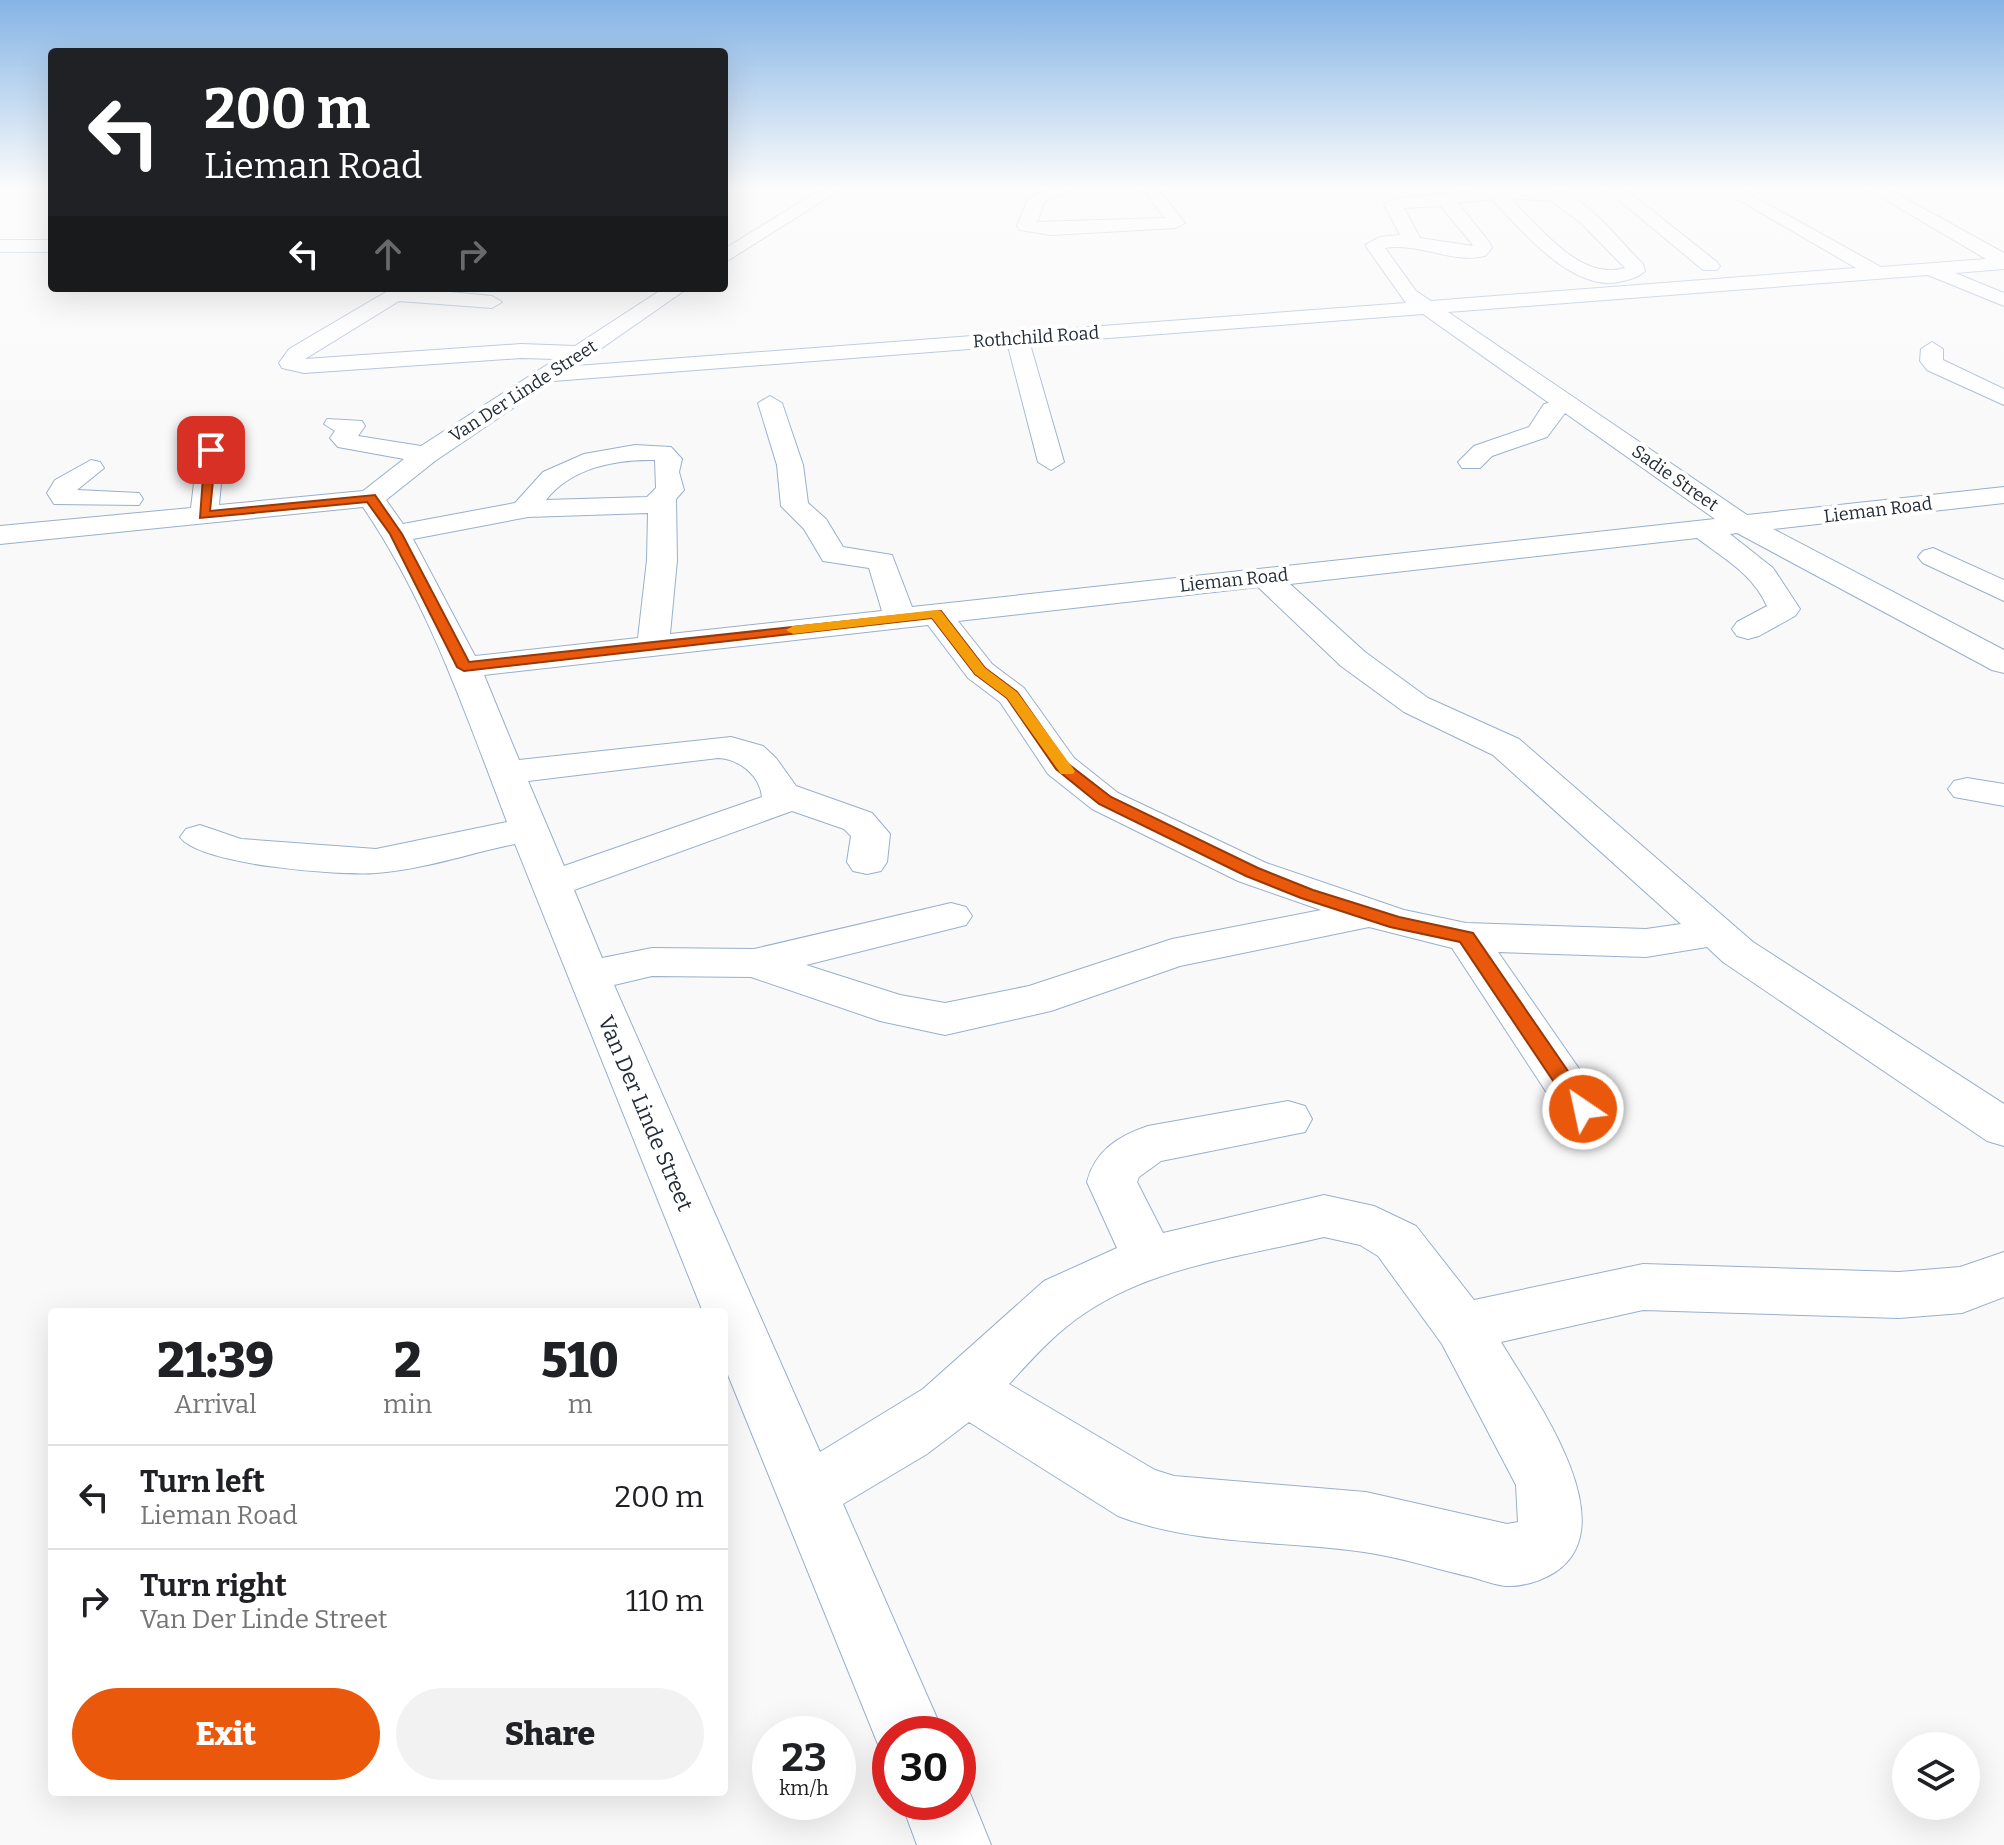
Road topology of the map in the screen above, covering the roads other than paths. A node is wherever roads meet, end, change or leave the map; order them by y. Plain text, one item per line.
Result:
1 (1396, 276) edge
2 (1822, 276) edge
3 (1947, 276) edge
4 (428, 292) edge
5 (672, 292) edge
6 (2004, 300) edge
7 (492, 302) dead end
8 (1429, 306) junction
9 (1017, 339) junction
10 (1932, 349) dead end
11 (583, 353) junction
12 (747, 359) junction
13 (638, 368) junction
14 (546, 375) junction
15 (630, 393) dead end
16 (2004, 398) edge
17 (1570, 405) junction
18 (336, 424) dead end
19 (211, 450) dead end
20 (426, 455) junction
21 (1051, 462) dead end
22 (1471, 462) dead end
23 (91, 468) dead end
24 (2004, 495) edge
25 (662, 499) junction
26 (205, 504) junction
27 (528, 509) junction
28 (383, 516) junction
29 (1743, 525) junction
30 (1702, 529) junction
31 (0, 535) edge
32 (1933, 557) dead end
33 (1265, 577) junction
34 (2004, 592) edge
35 (918, 616) junction
36 (1748, 629) dead end
37 (653, 645) junction
38 (1995, 652) edge
39 (464, 667) junction
40 (507, 772) junction
41 (1967, 789) dead end
42 (782, 794) junction
43 (2004, 795) edge
44 (530, 829) junction
45 (200, 837) dead end
46 (867, 862) dead end
47 (553, 883) junction
48 (1371, 914) junction
49 (951, 916) dead end
50 (1718, 932) junction
51 (1466, 937) junction
52 (754, 963) junction
53 (588, 976) junction
54 (1583, 1109) dead end
55 (1288, 1119) dead end
56 (2004, 1128) edge
57 (1148, 1258) junction
58 (2004, 1274) edge
59 (1462, 1327) junction
60 (962, 1393) junction
61 (807, 1491) junction
62 (901, 1716) edge
63 (944, 1820) edge
64 (954, 1845) edge

1 - 8 street, Sadie Street
2 - 8 street, Rothchild Road
3 - 6 street
4 - 7 street
4 - 11 street
5 - 11 street, Van Der Linde Street
8 - 9 street, Rothchild Road
8 - 17 street, Sadie Street
9 - 12 street, Rothchild Road
9 - 21 street
10 - 16 street
11 - 14 street, Van Der Linde Street
12 - 13 street, Rothchild Road
12 - 35 street
13 - 14 street, Rothchild Road
13 - 15 street
14 - 20 street, Van Der Linde Street
17 - 22 street
17 - 29 street, Sadie Street
18 - 20 street
19 - 26 street
20 - 28 street, Van Der Linde Street
23 - 26 street
24 - 29 street, Lieman Road
25 - 27 street
25 - 27 street
25 - 37 street
26 - 28 street
26 - 31 street
27 - 28 street
28 - 39 street, Van Der Linde Street
29 - 30 street, Lieman Road
29 - 38 street, Sadie Street
30 - 33 street, Lieman Road
30 - 36 street
32 - 34 street
33 - 35 street, Lieman Road
33 - 50 street
35 - 37 street, Lieman Road
35 - 48 street
37 - 39 street, Lieman Road
39 - 40 street, Van Der Linde Street
40 - 42 street
40 - 44 street, Van Der Linde Street
41 - 43 street
42 - 46 street
42 - 47 street
44 - 45 street
44 - 47 street, Van Der Linde Street
47 - 53 street, Van Der Linde Street
48 - 51 street
48 - 52 street
49 - 52 street
50 - 51 street
50 - 56 street
51 - 54 street
52 - 53 street
53 - 61 street, Van Der Linde Street
55 - 57 street
57 - 59 street
57 - 60 street
58 - 59 street
59 - 60 street
60 - 61 street
61 - 62 street, Van Der Linde Street
63 - 64 street

